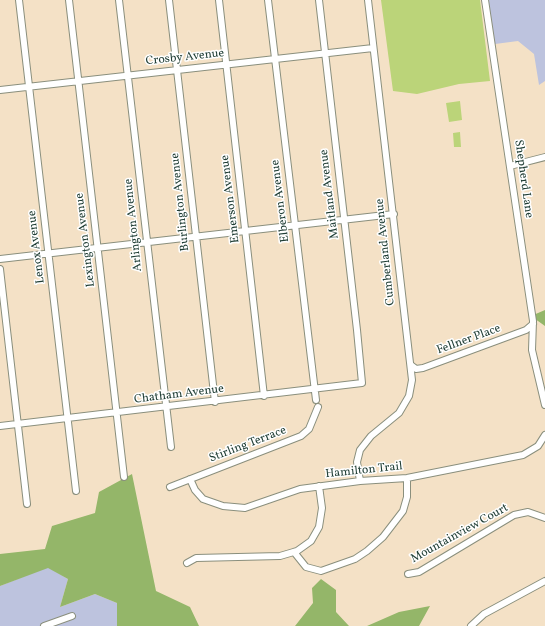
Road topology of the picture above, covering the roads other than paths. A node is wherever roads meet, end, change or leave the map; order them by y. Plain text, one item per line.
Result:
1 (19, 0) edge
2 (69, 0) edge
3 (119, 0) edge
4 (169, 0) edge
5 (218, 0) edge
6 (268, 0) edge
7 (319, 0) edge
8 (368, 0) edge
9 (485, 0) edge
10 (373, 48) junction
11 (325, 53) junction
12 (275, 59) junction
13 (226, 65) junction
14 (177, 70) junction
15 (128, 76) junction
16 (78, 81) junction
17 (29, 87) junction
18 (0, 90) edge
19 (545, 157) edge
20 (510, 166) junction
21 (394, 214) junction
22 (344, 219) junction
23 (295, 224) junction
24 (246, 230) junction
25 (196, 236) junction
26 (147, 241) junction
27 (98, 247) junction
28 (48, 253) junction
29 (0, 259) edge
30 (0, 269) edge
31 (533, 324) junction
32 (411, 365) junction
33 (360, 384) joint
34 (314, 390) junction
35 (264, 396) junction
36 (316, 400) dead end
37 (215, 402) junction
38 (545, 405) edge
39 (166, 407) junction
40 (318, 407) dead end
41 (117, 413) junction
42 (68, 419) junction
43 (18, 424) junction
44 (0, 426) edge
45 (545, 435) edge
46 (171, 447) dead end
47 (124, 477) dead end
48 (407, 478) junction
49 (190, 479) junction
50 (360, 481) junction
51 (319, 486) junction
52 (170, 488) dead end
53 (76, 491) dead end
54 (27, 504) dead end
55 (545, 518) edge
56 (294, 552) junction
57 (187, 563) dead end
58 (408, 574) dead end
59 (545, 581) edge
60 (72, 616) dead end
61 (44, 626) edge
62 (471, 626) edge

1 - 17 street, Lenox Avenue
2 - 16 street, Lexington Avenue
3 - 15 street, Arlington Avenue
4 - 14 street, Burlington Avenue
5 - 13 street, Emerson Avenue
6 - 12 street, Elberon Avenue
7 - 11 street, Maitland Avenue
8 - 10 street, Cumberland Avenue
9 - 20 street, Shepherd Lane
10 - 11 street, Crosby Avenue
10 - 21 street, Cumberland Avenue
11 - 12 street, Crosby Avenue
11 - 22 street, Maitland Avenue
12 - 13 street, Crosby Avenue
12 - 23 street, Elberon Avenue
13 - 14 street, Crosby Avenue
13 - 24 street, Emerson Avenue
14 - 15 street, Crosby Avenue
14 - 25 street, Burlington Avenue
15 - 16 street, Crosby Avenue
15 - 26 street, Arlington Avenue
16 - 17 street, Crosby Avenue
16 - 27 street, Lexington Avenue
17 - 18 street, Crosby Avenue
17 - 28 street, Lenox Avenue
19 - 20 street
20 - 31 street, Shepherd Lane
21 - 22 street
21 - 32 street, Cumberland Avenue
22 - 23 street
22 - 33 street, Maitland Avenue
23 - 24 street
23 - 34 street, Elberon Avenue
24 - 25 street
24 - 35 street, Emerson Avenue
25 - 26 street
25 - 37 street, Burlington Avenue
26 - 27 street
26 - 39 street, Arlington Avenue
27 - 28 street
27 - 41 street, Lexington Avenue
28 - 29 street
28 - 42 street, Lenox Avenue
30 - 43 street
31 - 32 street, Fellner Place
31 - 38 street, Shepherd Lane
32 - 50 street, Cumberland Avenue
33 - 34 street, Chatham Avenue
34 - 35 street, Chatham Avenue
34 - 36 street, Elberon Avenue
35 - 37 street, Chatham Avenue
37 - 39 street, Chatham Avenue
39 - 41 street, Chatham Avenue
39 - 46 street, Arlington Avenue
40 - 49 street, Stirling Terrace
41 - 42 street, Chatham Avenue
41 - 47 street, Lexington Avenue
42 - 43 street, Chatham Avenue
42 - 53 street, Lenox Avenue
43 - 44 street, Chatham Avenue
43 - 54 street
45 - 48 street, Hamilton Trail
48 - 50 street, Hamilton Trail
48 - 56 street
49 - 51 street, Hamilton Trail
49 - 52 street, Stirling Terrace
50 - 51 street, Hamilton Trail
51 - 56 street
55 - 58 street, Mountainview Court
56 - 57 street
59 - 62 street
60 - 61 street

